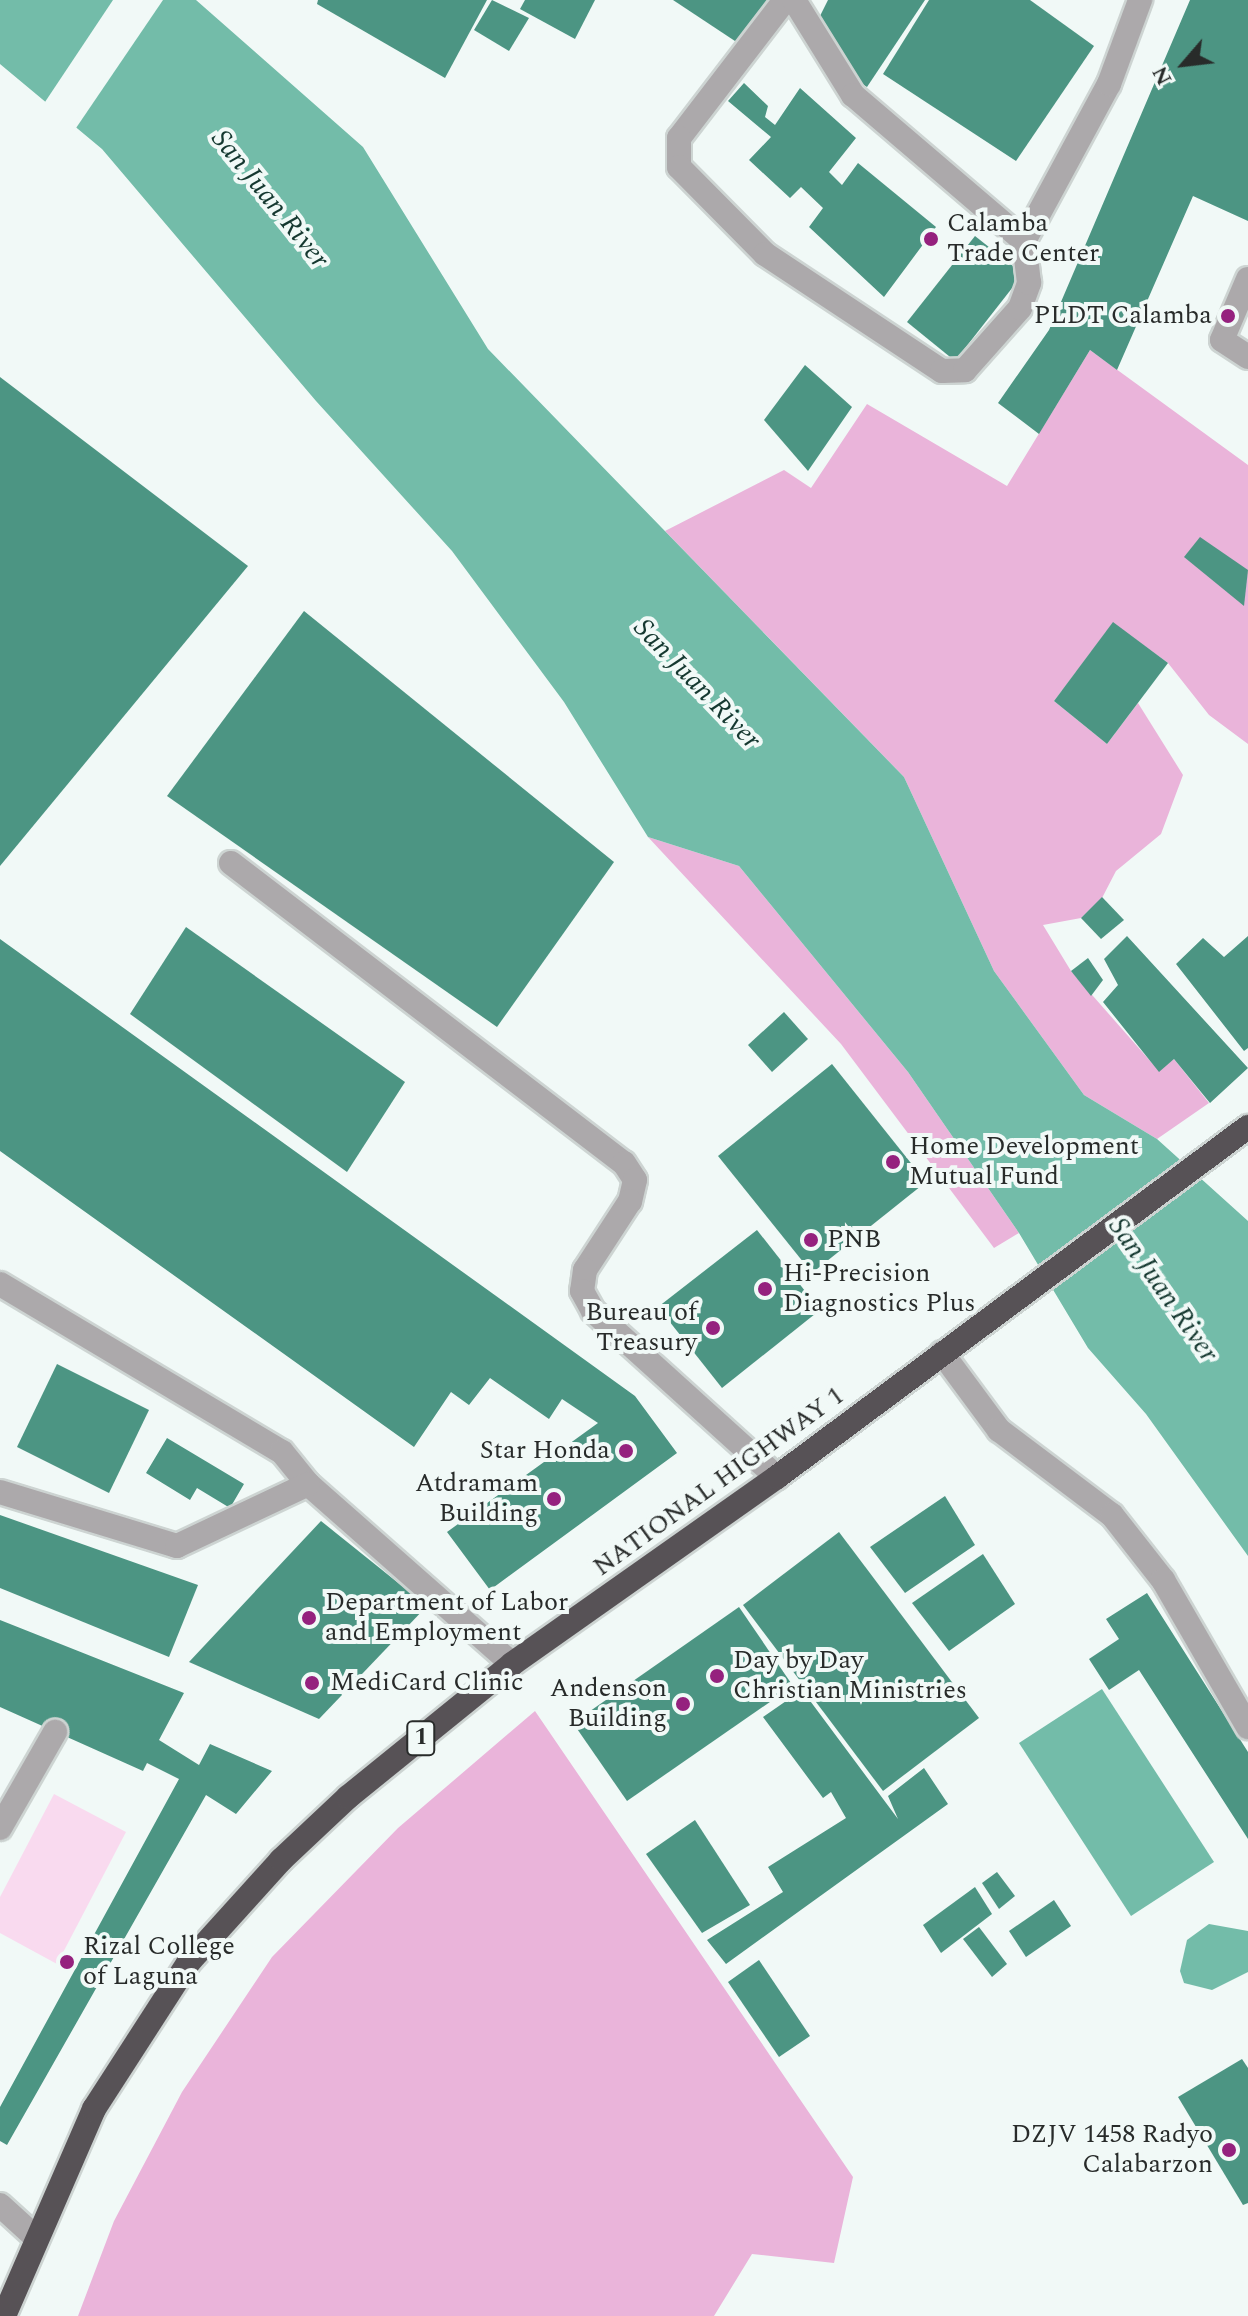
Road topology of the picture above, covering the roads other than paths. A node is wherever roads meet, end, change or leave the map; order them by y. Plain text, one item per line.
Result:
1 (785, 0) edge
2 (794, 0) edge
3 (1140, 0) edge
4 (1024, 241) junction
5 (1248, 279) edge
6 (1248, 357) edge
7 (231, 863) dead end
8 (1248, 1127) edge
9 (0, 1284) edge
10 (942, 1353) junction
11 (777, 1477) junction
12 (308, 1484) junction
13 (0, 1492) edge
14 (512, 1664) junction
15 (1248, 1727) edge
16 (55, 1732) dead end
17 (0, 1828) edge
18 (0, 2205) edge
19 (35, 2237) junction
20 (4, 2316) edge

1 - 4 lane
2 - 4 lane
3 - 4 lane
5 - 6 lane
7 - 11 lane
8 - 10 highway, NATIONAL HIGHWAY 1 / 1
9 - 12 lane
10 - 11 highway, NATIONAL HIGHWAY 1 / 1
10 - 15 lane
11 - 14 highway, NATIONAL HIGHWAY 1 / 1
12 - 13 lane
12 - 14 lane
14 - 19 highway, NATIONAL HIGHWAY 1 / 1
16 - 17 lane
18 - 19 lane
19 - 20 highway, NATIONAL HIGHWAY 1 / 1

